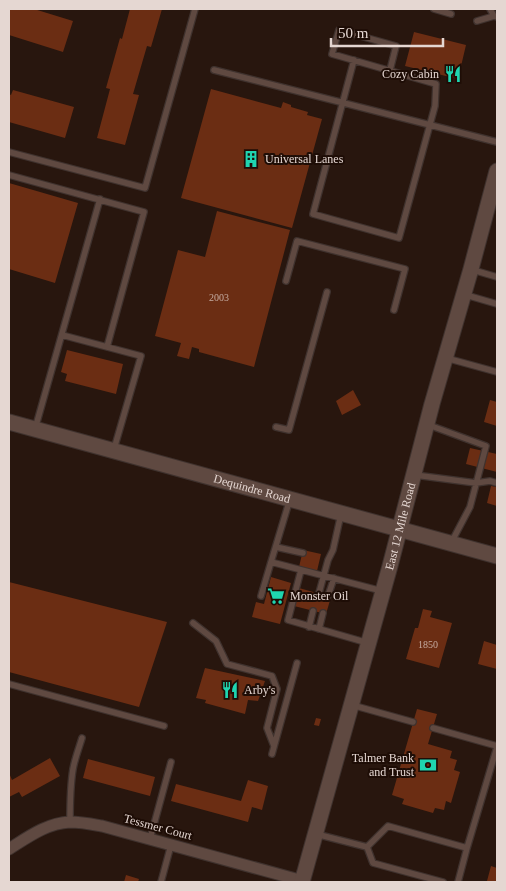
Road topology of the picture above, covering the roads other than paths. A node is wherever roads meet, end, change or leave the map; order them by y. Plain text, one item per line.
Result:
1 (195, 9) edge
2 (434, 9) edge
3 (490, 9) edge
4 (451, 14) dead end
5 (495, 17) edge
6 (476, 21) dead end
7 (354, 60) junction
8 (214, 70) dead end
9 (390, 70) junction
10 (342, 103) junction
11 (430, 125) junction
12 (497, 142) edge
13 (9, 152) edge
14 (497, 170) edge
15 (9, 175) edge
16 (100, 199) junction
17 (471, 269) junction
18 (497, 276) edge
19 (286, 281) dead end
20 (327, 292) dead end
21 (463, 294) junction
22 (497, 304) edge
23 (394, 310) dead end
24 (62, 335) junction
25 (107, 347) junction
26 (446, 358) junction
27 (497, 372) edge
28 (9, 422) edge
29 (426, 424) junction
30 (276, 427) dead end
31 (35, 429) junction
32 (114, 451) junction
33 (413, 475) junction
34 (476, 483) junction
35 (497, 483) edge
36 (290, 499) junction
37 (341, 514) junction
38 (398, 529) junction
39 (451, 543) junction
40 (276, 547) junction
41 (303, 553) dead end
42 (497, 556) edge
43 (320, 558) dead end
44 (328, 560) junction
45 (271, 562) junction
46 (301, 570) junction
47 (324, 576) junction
48 (334, 578) junction
49 (382, 591) junction
50 (318, 593) dead end
51 (261, 596) dead end
52 (328, 596) dead end
53 (313, 611) dead end
54 (323, 613) dead end
55 (193, 623) dead end
56 (309, 626) junction
57 (319, 629) junction
58 (368, 643) junction
59 (297, 663) dead end
60 (9, 684) edge
61 (352, 705) junction
62 (413, 722) dead end
63 (164, 726) dead end
64 (433, 728) dead end
65 (82, 738) dead end
66 (274, 746) junction
67 (497, 746) edge
68 (272, 754) dead end
69 (171, 762) dead end
70 (70, 822) junction
71 (316, 834) junction
72 (150, 839) junction
73 (171, 845) junction
74 (368, 847) junction
75 (467, 848) junction
76 (9, 849) edge
77 (161, 882) edge
78 (302, 882) edge
79 (443, 882) edge
80 (458, 882) edge

1 - 13 lane
2 - 4 lane
3 - 5 lane
5 - 6 lane
7 - 9 lane
7 - 9 lane
7 - 10 lane
8 - 10 lane
9 - 11 lane
10 - 11 lane
10 - 11 lane
11 - 12 lane
14 - 17 main road, East 12 Mile Road
15 - 16 lane
16 - 24 lane
16 - 25 lane
17 - 18 lane
17 - 21 main road, East 12 Mile Road
19 - 23 lane
20 - 30 lane
21 - 22 lane
21 - 26 main road, East 12 Mile Road
24 - 25 lane
24 - 31 lane
25 - 32 lane
26 - 27 lane
26 - 29 main road, East 12 Mile Road
28 - 31 main road, Dequindre Road
29 - 33 main road, East 12 Mile Road
29 - 34 lane
31 - 32 main road, Dequindre Road
32 - 36 main road, Dequindre Road
33 - 34 lane
33 - 38 main road, East 12 Mile Road
34 - 35 lane
34 - 39 lane
36 - 37 main road, Dequindre Road
36 - 40 lane
37 - 38 main road, Dequindre Road
37 - 44 lane
38 - 39 main road, Dequindre Road
38 - 49 main road, East 12 Mile Road
39 - 42 main road, Dequindre Road
40 - 41 lane
40 - 45 lane
43 - 44 lane
44 - 47 lane
45 - 46 lane
45 - 51 lane
46 - 47 lane
46 - 56 lane
47 - 48 lane
47 - 50 lane
48 - 49 lane
48 - 52 lane
49 - 58 main road, East 12 Mile Road
53 - 56 lane
54 - 57 lane
55 - 66 lane
56 - 57 lane
57 - 58 lane
58 - 61 main road, East 12 Mile Road
59 - 66 lane
60 - 63 lane
61 - 62 lane
61 - 71 main road, East 12 Mile Road
64 - 67 lane
65 - 70 lane
66 - 68 lane
67 - 75 lane
69 - 72 lane
70 - 72 street, Tessmer Court
70 - 76 street, Tessmer Court
71 - 74 lane
71 - 78 main road, East 12 Mile Road
72 - 73 street, Tessmer Court
73 - 77 lane
73 - 78 street, Tessmer Court
74 - 75 lane
74 - 79 lane
75 - 80 lane

